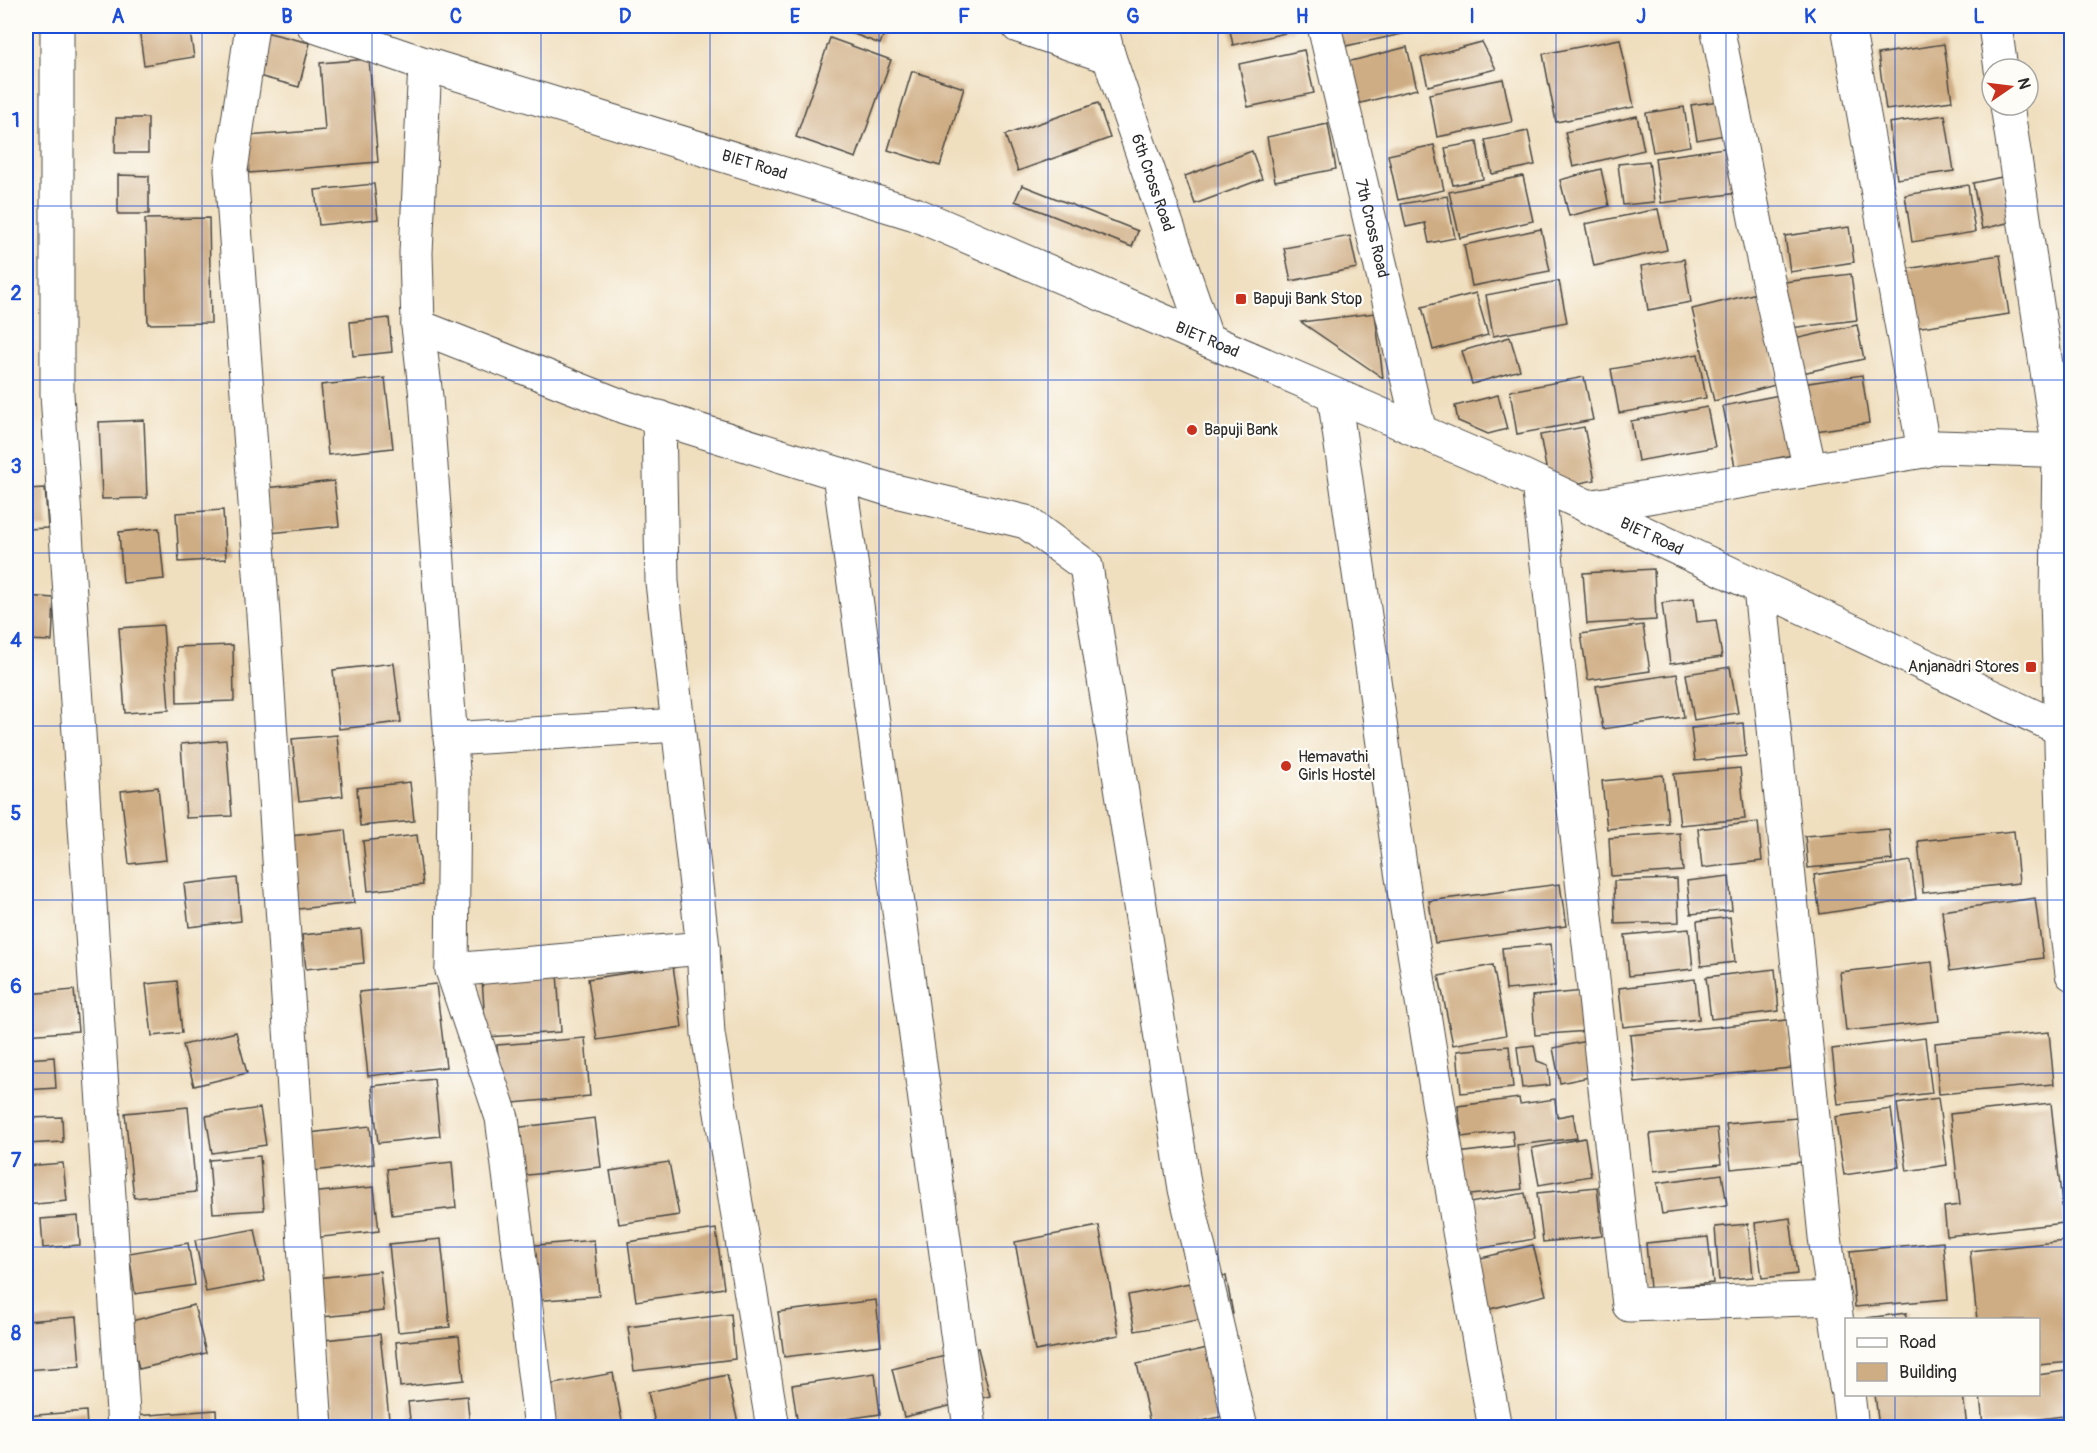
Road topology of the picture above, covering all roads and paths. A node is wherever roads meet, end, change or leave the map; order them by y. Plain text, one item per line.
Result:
1 (57, 26) edge
2 (252, 26) edge
3 (314, 26) edge
4 (1018, 26) edge
5 (1101, 26) edge
6 (1324, 26) edge
7 (1717, 26) edge
8 (1848, 26) edge
9 (1995, 26) edge
10 (1109, 57) junction
11 (1999, 57) edge
12 (425, 64) junction
13 (2009, 117) edge
14 (418, 326) junction
15 (1207, 340) junction
16 (1334, 395) junction
17 (659, 417) junction
18 (1420, 432) junction
19 (1924, 451) junction
20 (2065, 451) edge
21 (1810, 470) junction
22 (839, 474) junction
23 (1538, 483) junction
24 (1588, 507) junction
25 (1760, 588) junction
26 (678, 725) junction
27 (2066, 730) edge
28 (450, 739) junction
29 (703, 948) junction
30 (452, 970) junction
31 (2072, 974) edge
32 (1833, 1298) junction
33 (1845, 1380) edge
34 (1848, 1396) edge
35 (124, 1428) edge
36 (316, 1428) edge
37 (542, 1428) edge
38 (773, 1428) edge
39 (969, 1428) edge
40 (1241, 1428) edge
41 (1495, 1428) edge
42 (1852, 1428) edge

1 - 35 street
2 - 36 street
3 - 12 street, BIET Road
4 - 10 street
5 - 10 street, 6th Cross Road
6 - 18 street, 7th Cross Road
7 - 21 street
8 - 19 street
9 - 11 street
10 - 15 street, 6th Cross Road
12 - 14 street
12 - 15 street, BIET Road
13 - 20 street
14 - 17 street
14 - 28 street
15 - 16 street, BIET Road
16 - 18 street, BIET Road
16 - 41 street
17 - 22 street
17 - 26 street
18 - 23 street, BIET Road
19 - 20 street
19 - 21 street
20 - 27 street
21 - 24 street
22 - 39 street
22 - 40 street
23 - 24 street, BIET Road
23 - 32 street
24 - 25 street, BIET Road
25 - 27 street, BIET Road
25 - 32 street
26 - 28 street
26 - 29 street
27 - 31 street
28 - 30 street
29 - 30 street
29 - 38 street
30 - 37 street
32 - 33 street
34 - 42 street

